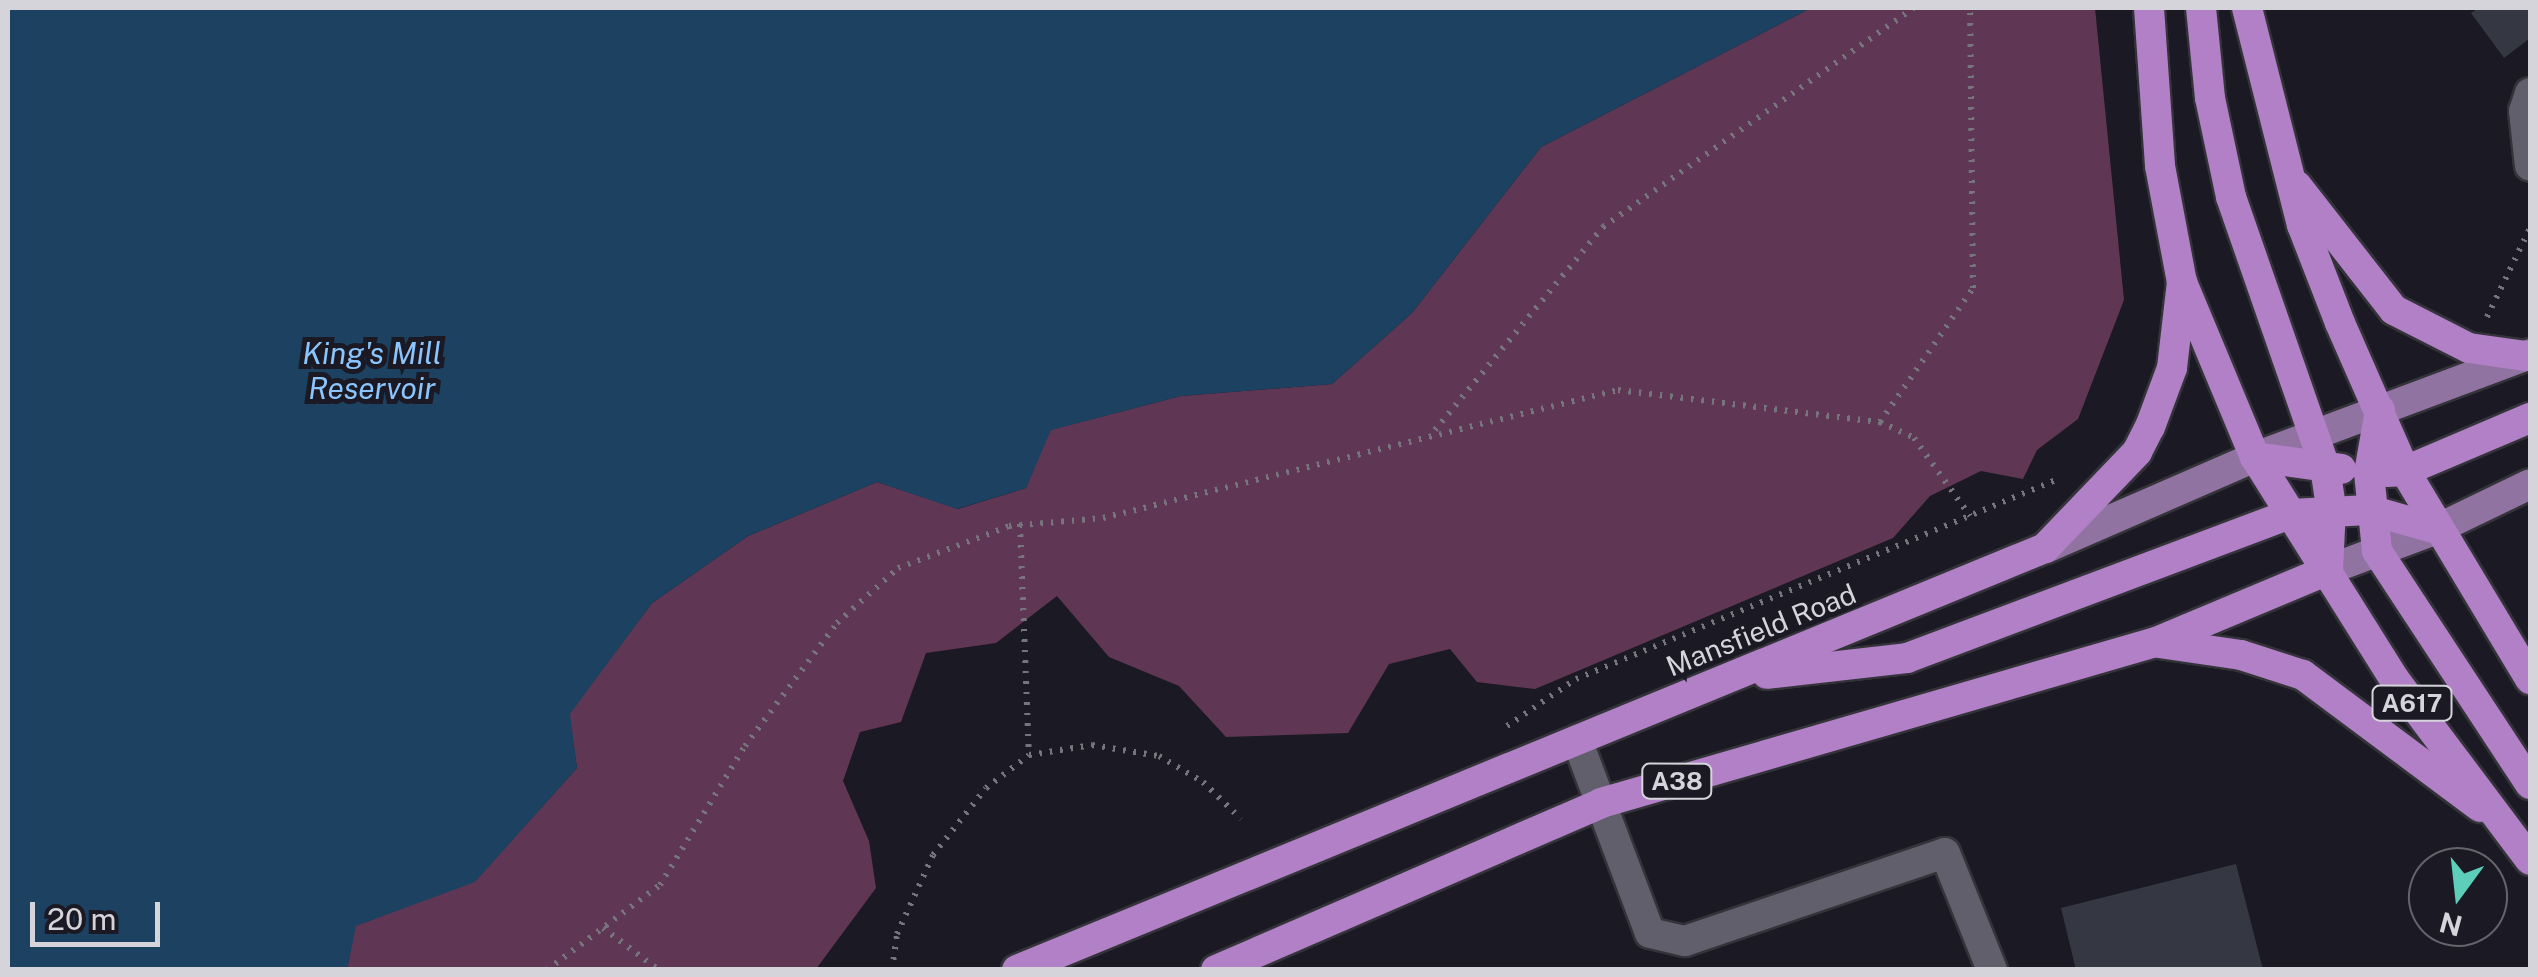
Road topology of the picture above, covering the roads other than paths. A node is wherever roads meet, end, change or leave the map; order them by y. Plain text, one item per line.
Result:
1 (2148, 8) edge
2 (2201, 8) edge
3 (2247, 8) edge
4 (2530, 92) edge
5 (2530, 166) edge
6 (2289, 176) junction
7 (2182, 282) junction
8 (2528, 355) edge
9 (2380, 410) junction
10 (2530, 418) edge
11 (2315, 434) junction
12 (2255, 456) junction
13 (2325, 467) junction
14 (2405, 471) junction
15 (2368, 473) junction
16 (2530, 484) edge
17 (2331, 507) junction
18 (2369, 510) junction
19 (2291, 514) junction
20 (2437, 529) junction
21 (2045, 548) junction
22 (2378, 551) junction
23 (2328, 570) junction
24 (2156, 642) junction
25 (1729, 678) junction
26 (2530, 679) edge
27 (1577, 740) junction
28 (2530, 784) edge
29 (1602, 804) junction
30 (2508, 828) junction
31 (2530, 860) edge
32 (1018, 970) edge
33 (1216, 970) edge
34 (1992, 970) edge

1 - 7 highway
2 - 11 highway
3 - 6 highway
4 - 5 lane
6 - 8 highway
6 - 9 highway
7 - 12 highway, A617
7 - 21 highway
8 - 9 main road, Mansfield Road
9 - 11 main road, Mansfield Road
9 - 14 highway
9 - 15 highway
10 - 14 highway
11 - 12 main road, Mansfield Road
11 - 13 highway
12 - 13 highway
12 - 19 highway, A617
12 - 21 main road, Mansfield Road
13 - 15 highway
13 - 17 highway
14 - 15 highway
14 - 20 highway
15 - 18 highway
16 - 20 main road
17 - 18 highway
17 - 19 highway
17 - 23 highway
18 - 20 highway
18 - 22 highway
19 - 23 highway, A617
19 - 25 highway
20 - 22 main road
20 - 26 highway
21 - 25 highway, Mansfield Road
22 - 23 main road
22 - 28 highway
23 - 24 highway, A38
23 - 30 highway, A617
24 - 29 highway, A38
24 - 30 highway
25 - 27 highway, Mansfield Road
27 - 29 lane
27 - 32 highway, Mansfield Road
29 - 33 highway, A38
29 - 34 lane
30 - 31 highway, A617

